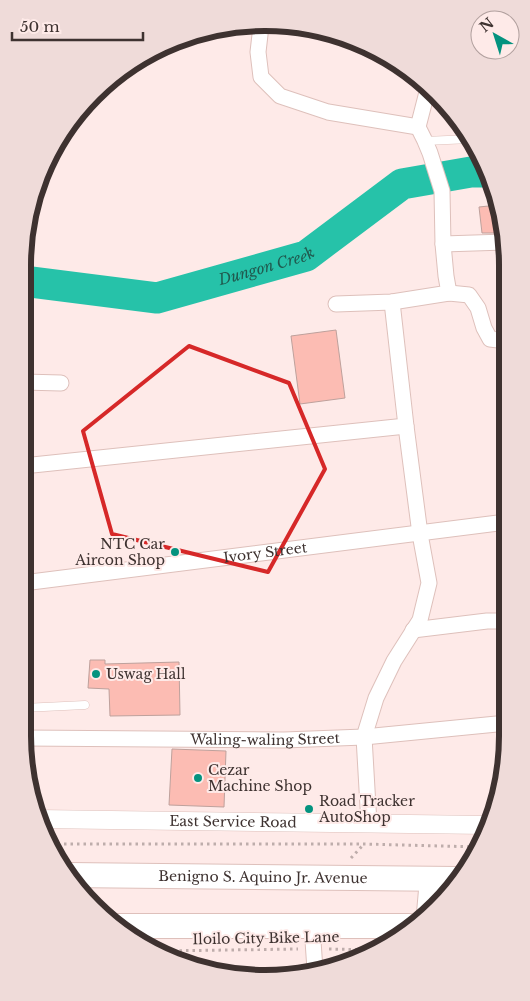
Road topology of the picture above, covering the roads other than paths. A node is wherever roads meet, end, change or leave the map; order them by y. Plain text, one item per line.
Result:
1 (260, 31) edge
2 (427, 97) edge
3 (462, 139) edge
4 (424, 140) junction
5 (498, 242) edge
6 (444, 244) junction
7 (449, 293) junction
8 (392, 302) junction
9 (336, 304) dead end
10 (499, 340) edge
11 (31, 382) edge
12 (60, 383) dead end
13 (406, 426) junction
14 (31, 465) edge
15 (499, 523) edge
16 (420, 534) junction
17 (31, 582) edge
18 (499, 621) edge
19 (413, 630) junction
20 (85, 705) dead end
21 (31, 708) edge
22 (499, 724) edge
23 (364, 737) junction
24 (31, 738) edge
25 (47, 819) edge
26 (369, 824) junction
27 (481, 825) edge
28 (78, 875) edge
29 (432, 879) junction
30 (449, 879) edge
31 (429, 902) edge
32 (131, 927) edge
33 (399, 927) edge
34 (313, 937) junction
35 (315, 964) edge

1 - 4 street
2 - 4 street
3 - 4 lane
4 - 6 street
5 - 6 street
6 - 7 street
7 - 8 street
7 - 10 street
8 - 9 street
8 - 13 street
11 - 12 street
13 - 14 street
13 - 16 street
15 - 16 street, Ivory Street
16 - 17 street, Ivory Street
16 - 19 street
18 - 19 street
19 - 23 street
20 - 21 lane
22 - 23 street, Waling-waling Street
23 - 24 street, Waling-waling Street
23 - 26 street
25 - 26 street, East Service Road
26 - 27 street, East Service Road
28 - 29 highway, Benigno S. Aquino Jr. Avenue
29 - 30 highway, Benigno S. Aquino Jr. Avenue
29 - 31 highway
32 - 34 highway
33 - 34 highway
34 - 35 street

